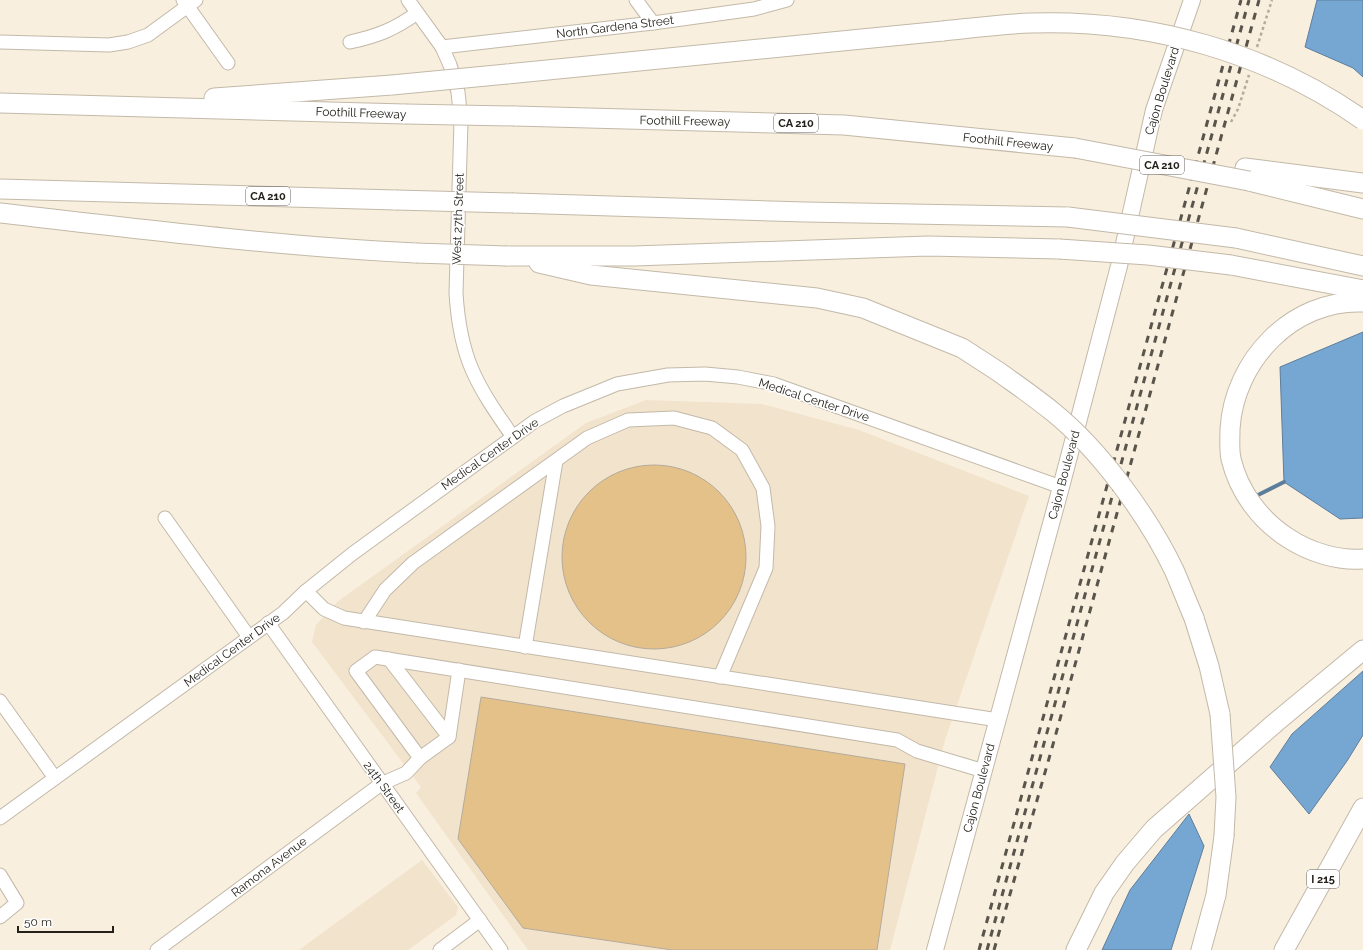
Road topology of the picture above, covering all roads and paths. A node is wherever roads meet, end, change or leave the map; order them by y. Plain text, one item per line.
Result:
1 (408, 0) edge
2 (636, 0) edge
3 (787, 0) edge
4 (1192, 0) edge
5 (189, 2) edge
6 (417, 13) junction
7 (653, 24) junction
8 (0, 42) edge
9 (350, 42) dead end
10 (442, 48) junction
11 (228, 63) dead end
12 (0, 102) edge
13 (111, 106) junction
14 (1363, 120) edge
15 (1247, 174) junction
16 (1363, 182) edge
17 (0, 189) edge
18 (1363, 209) edge
19 (0, 213) edge
20 (507, 256) junction
21 (1363, 266) edge
22 (1363, 290) edge
23 (1363, 302) edge
24 (513, 437) junction
25 (556, 461) junction
26 (1062, 487) junction
27 (165, 518) dead end
28 (1363, 559) edge
29 (306, 591) junction
30 (364, 622) junction
31 (268, 623) junction
32 (249, 637) junction
33 (525, 646) junction
34 (1363, 650) edge
35 (390, 658) junction
36 (459, 670) junction
37 (720, 677) junction
38 (0, 701) edge
39 (998, 720) junction
40 (448, 737) junction
41 (420, 758) junction
42 (984, 771) junction
43 (55, 778) junction
44 (381, 784) junction
45 (1363, 808) edge
46 (0, 818) edge
47 (0, 875) edge
48 (0, 917) edge
49 (480, 920) junction
50 (157, 950) edge
51 (440, 950) edge
52 (501, 950) edge
53 (935, 950) edge
54 (1076, 950) edge
55 (1201, 950) edge
56 (1284, 950) edge

1 - 6 street, West 27th Street
2 - 7 street
3 - 7 street, North Gardena Street
4 - 26 main road, Cajon Boulevard
5 - 8 street
5 - 11 street
6 - 9 street
6 - 10 street, West 27th Street
7 - 10 street, North Gardena Street
10 - 24 street, West 27th Street
12 - 13 highway, Foothill Freeway / CA 210
13 - 14 highway, bridge
13 - 15 highway, Foothill Freeway / CA 210, bridge
15 - 16 highway
15 - 18 highway, Foothill Freeway / CA 210
17 - 21 highway, CA 210, bridge
19 - 20 highway, bridge
20 - 22 highway, bridge
20 - 55 highway, bridge
23 - 28 highway
24 - 26 street, Medical Center Drive
24 - 29 street, Medical Center Drive
25 - 30 street
25 - 33 street
25 - 37 street
26 - 39 main road, Cajon Boulevard
27 - 32 street
29 - 30 street
29 - 31 street, Medical Center Drive
30 - 33 street
31 - 32 street, Medical Center Drive
31 - 44 street, 24th Street
32 - 43 street, Medical Center Drive
33 - 37 street
34 - 54 highway
35 - 36 street
35 - 40 street
35 - 41 street
36 - 40 street
36 - 42 street
37 - 39 street
38 - 43 street
39 - 42 main road, Cajon Boulevard
40 - 41 street, Ramona Avenue
41 - 44 street, Ramona Avenue
42 - 53 main road, Cajon Boulevard
43 - 46 street, Medical Center Drive
44 - 49 street, 24th Street
44 - 50 street, Ramona Avenue
45 - 56 highway, I 215
47 - 48 street
49 - 51 street
49 - 52 street, 24th Street

